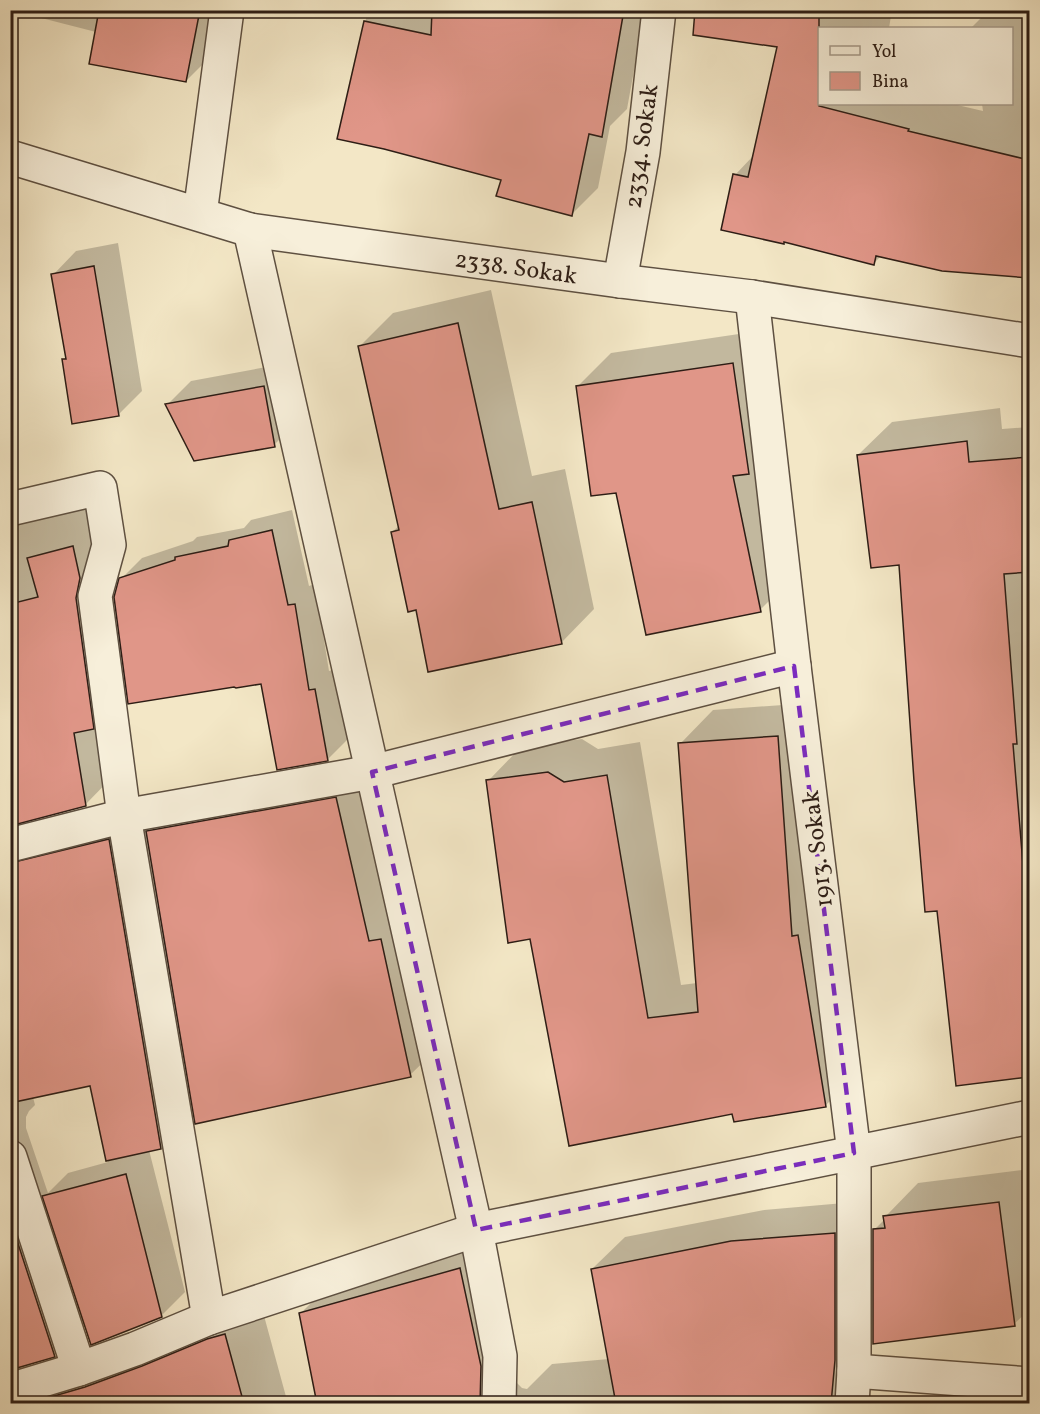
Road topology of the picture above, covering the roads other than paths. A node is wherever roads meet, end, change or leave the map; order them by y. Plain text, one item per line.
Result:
1 (227, 10) edge
2 (658, 10) edge
3 (11, 158) edge
4 (200, 214) junction
5 (250, 230) junction
6 (620, 281) junction
7 (752, 297) junction
8 (1029, 341) edge
9 (10, 509) edge
10 (794, 666) junction
11 (372, 772) junction
12 (124, 816) junction
13 (10, 845) edge
14 (1029, 1117) edge
15 (854, 1153) junction
16 (10, 1157) edge
17 (476, 1230) junction
18 (209, 1318) junction
19 (79, 1369) junction
20 (854, 1371) junction
21 (1029, 1384) edge
22 (10, 1390) edge
23 (499, 1404) edge
24 (852, 1404) edge

1 - 4 street
2 - 6 street, 2334. Sokak
3 - 4 street, 2338. Sokak
4 - 5 street, 2338. Sokak
5 - 6 street, 2338. Sokak
5 - 11 street
6 - 7 street, 2338. Sokak
7 - 8 street, 2338. Sokak
7 - 10 street, 1913. Sokak
9 - 12 street
10 - 11 street
10 - 15 street, 1913. Sokak
11 - 12 street
11 - 17 street
12 - 13 street
12 - 18 street
14 - 15 street
15 - 17 street
15 - 20 street, 1913. Sokak
16 - 19 street
17 - 18 street
17 - 23 street
18 - 19 street
19 - 22 street
20 - 21 street
20 - 24 street, 1913. Sokak

